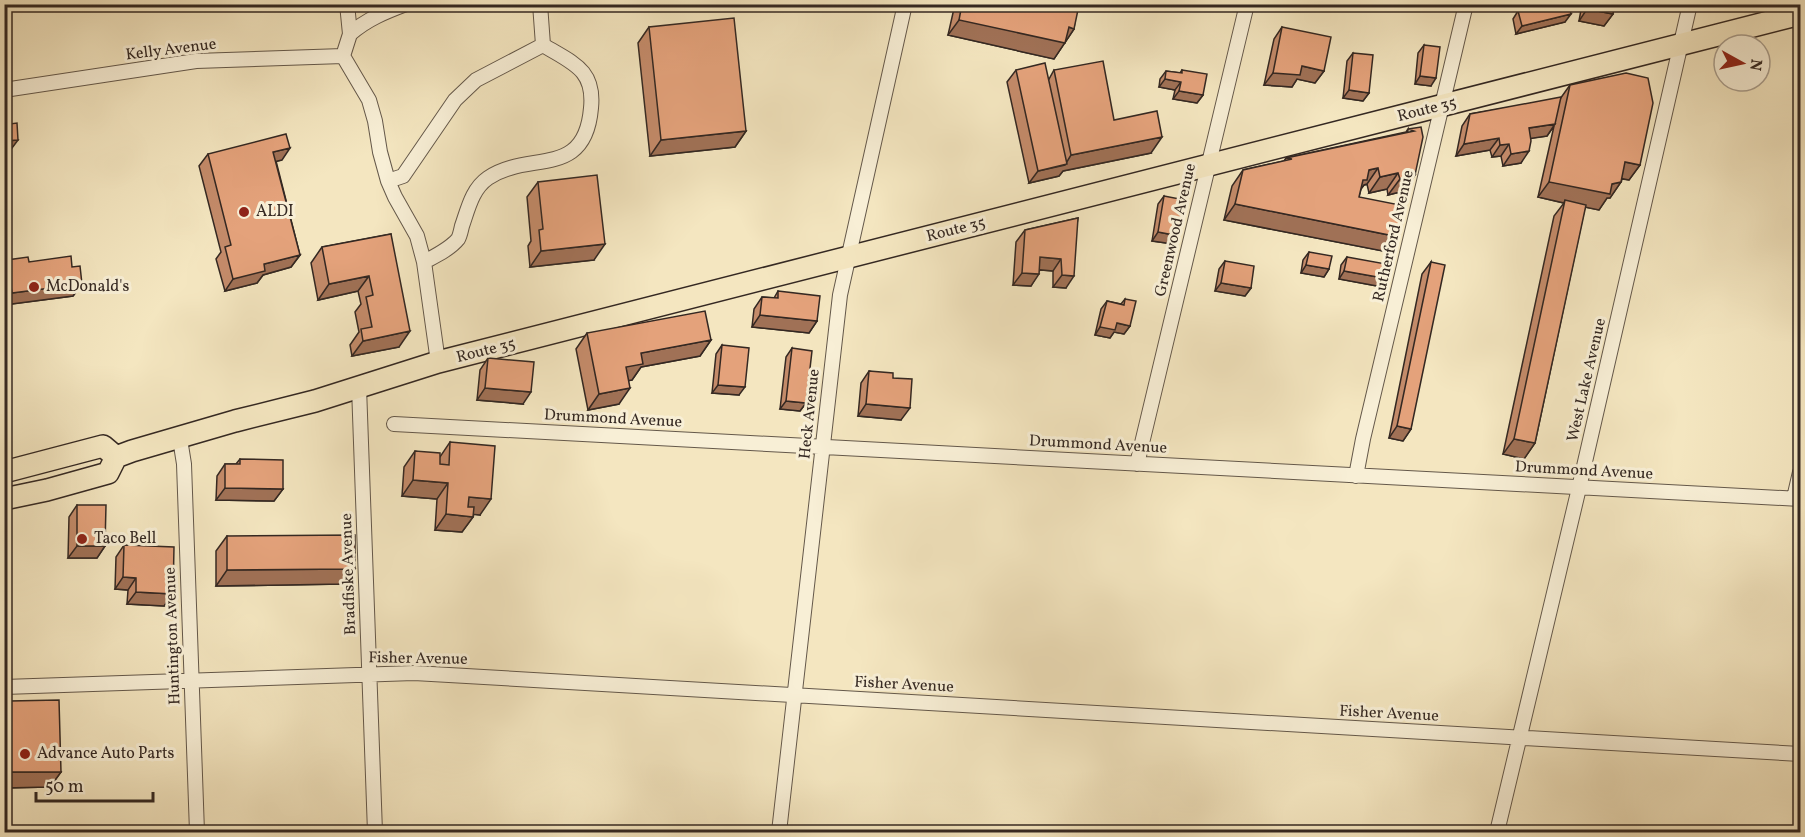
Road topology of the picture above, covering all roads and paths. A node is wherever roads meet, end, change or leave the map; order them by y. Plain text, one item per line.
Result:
1 (347, 4) edge
2 (405, 4) edge
3 (540, 4) edge
4 (905, 4) edge
5 (1247, 4) edge
6 (1466, 4) edge
7 (1690, 4) edge
8 (1800, 14) edge
9 (350, 34) junction
10 (543, 45) junction
11 (1680, 45) junction
12 (343, 56) junction
13 (4, 90) edge
14 (1442, 106) junction
15 (1209, 165) junction
16 (388, 182) junction
17 (847, 258) junction
18 (424, 262) junction
19 (438, 362) junction
20 (359, 387) junction
21 (394, 424) dead end
22 (180, 439) junction
23 (823, 446) junction
24 (116, 457) junction
25 (1137, 464) junction
26 (4, 472) edge
27 (1800, 472) edge
28 (1356, 476) junction
29 (1579, 488) junction
30 (4, 499) edge
31 (1797, 499) edge
32 (369, 674) junction
33 (191, 680) junction
34 (4, 687) edge
35 (795, 696) junction
36 (1518, 738) junction
37 (1800, 754) edge
38 (197, 832) edge
39 (375, 832) edge
40 (779, 832) edge
41 (1497, 832) edge

1 - 9 street
2 - 9 street
3 - 10 street
4 - 17 street, Heck Avenue
5 - 15 street, Greenwood Avenue
6 - 14 street, Rutherford Avenue
7 - 11 street, West Lake Avenue
8 - 11 main road, Route 35
9 - 12 street
10 - 16 street
10 - 18 street
11 - 14 main road, Route 35
11 - 29 street, West Lake Avenue
12 - 13 street, Kelly Avenue
12 - 16 street
14 - 15 main road, Route 35
14 - 28 street, Rutherford Avenue
15 - 17 main road, Route 35
15 - 25 street, Greenwood Avenue
16 - 18 street
17 - 19 main road, Route 35
17 - 23 street, Heck Avenue
18 - 19 street
19 - 20 main road, Route 35
20 - 22 main road, Route 35
20 - 32 street, Bradfiske Avenue
21 - 23 street, Drummond Avenue
22 - 24 main road, Route 35
22 - 33 street, Huntington Avenue
23 - 25 street, Drummond Avenue
23 - 35 street, Heck Avenue
24 - 26 main road
24 - 30 main road, Route 35
25 - 28 street, Drummond Avenue
27 - 31 street
28 - 29 street, Drummond Avenue
29 - 31 street, Drummond Avenue
29 - 36 street, West Lake Avenue
32 - 33 street, Fisher Avenue
32 - 35 street, Fisher Avenue
32 - 39 street, Bradfiske Avenue
33 - 34 street, Fisher Avenue
33 - 38 street, Huntington Avenue
35 - 36 street, Fisher Avenue
35 - 40 street, Heck Avenue
36 - 37 street, Fisher Avenue
36 - 41 street, West Lake Avenue

